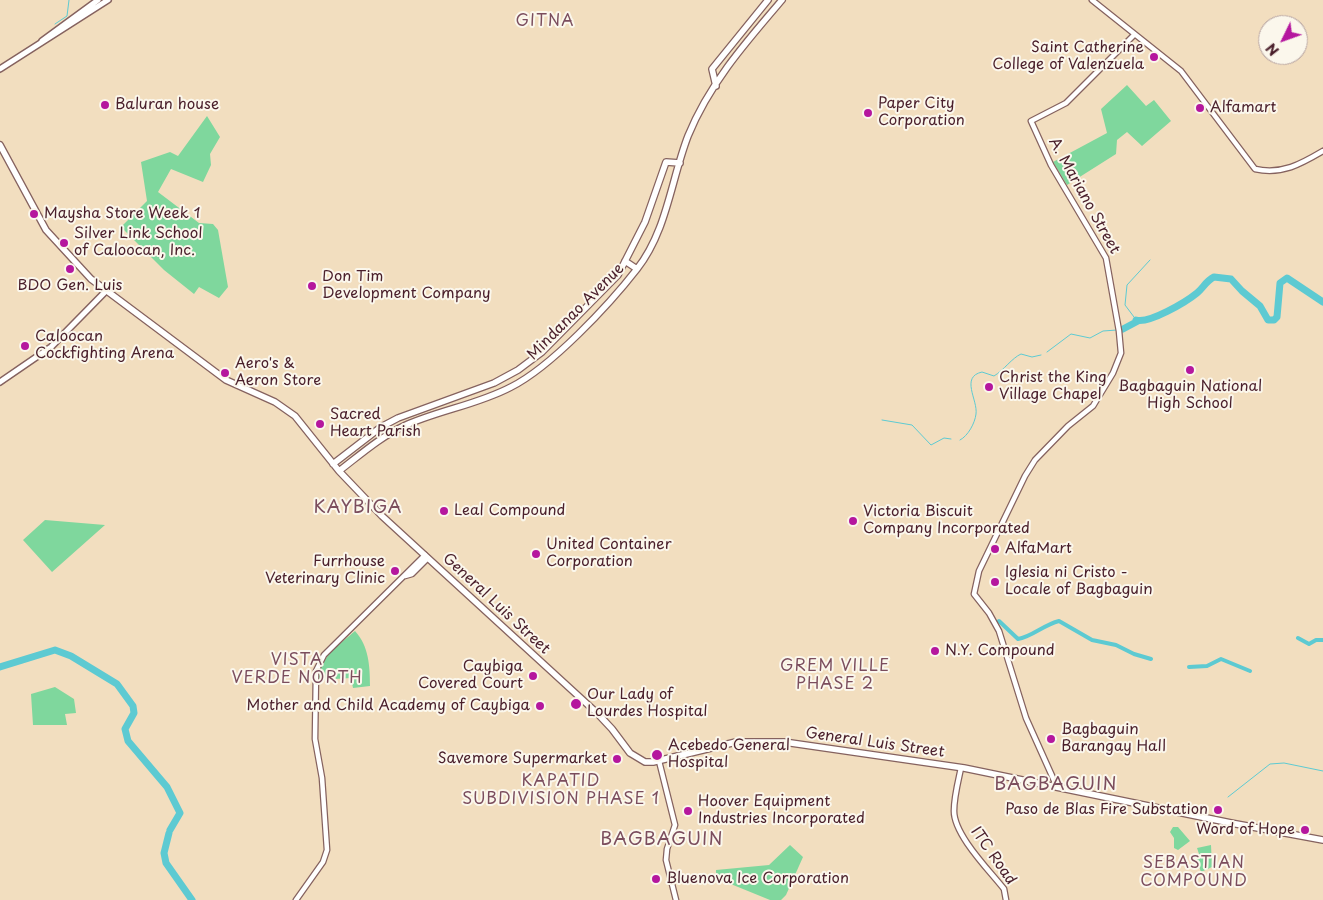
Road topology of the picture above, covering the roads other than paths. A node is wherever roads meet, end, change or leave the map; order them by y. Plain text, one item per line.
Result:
1 (98, 0) edge
2 (108, 0) edge
3 (782, 0) edge
4 (1092, 0) edge
5 (767, 1) edge
6 (774, 8) junction
7 (1134, 35) junction
8 (40, 43) junction
9 (0, 69) edge
10 (716, 86) junction
11 (0, 145) edge
12 (1323, 151) edge
13 (680, 163) junction
14 (625, 261) junction
15 (637, 269) junction
16 (106, 291) junction
17 (0, 382) edge
18 (453, 398) junction
19 (456, 408) junction
20 (336, 462) junction
21 (342, 469) junction
22 (427, 557) junction
23 (659, 761) junction
24 (961, 768) junction
25 (1057, 787) junction
26 (1323, 840) edge
27 (296, 900) edge
28 (676, 900) edge
29 (1006, 900) edge

1 - 8 main road
2 - 8 main road
3 - 6 main road, Mindanao Avenue
4 - 7 street
5 - 6 main road
5 - 10 main road
6 - 10 main road, Mindanao Avenue
7 - 12 street
7 - 25 street, A. Mariano Street
8 - 9 main road
10 - 13 main road, Mindanao Avenue
11 - 16 main road, General Luis Street
13 - 14 main road, Mindanao Avenue
13 - 15 main road, Mindanao Avenue
14 - 15 main road
14 - 18 main road, Mindanao Avenue
15 - 19 main road, Mindanao Avenue
16 - 17 main road
16 - 20 main road, General Luis Street
18 - 19 main road
18 - 20 main road, Mindanao Avenue
19 - 21 main road, Mindanao Avenue
20 - 21 main road, General Luis Street
21 - 22 main road, General Luis Street
22 - 23 main road, General Luis Street
22 - 27 street
23 - 24 main road, General Luis Street
23 - 28 street
24 - 25 main road, General Luis Street
24 - 29 street, ITC Road
25 - 26 main road, General Luis Street

